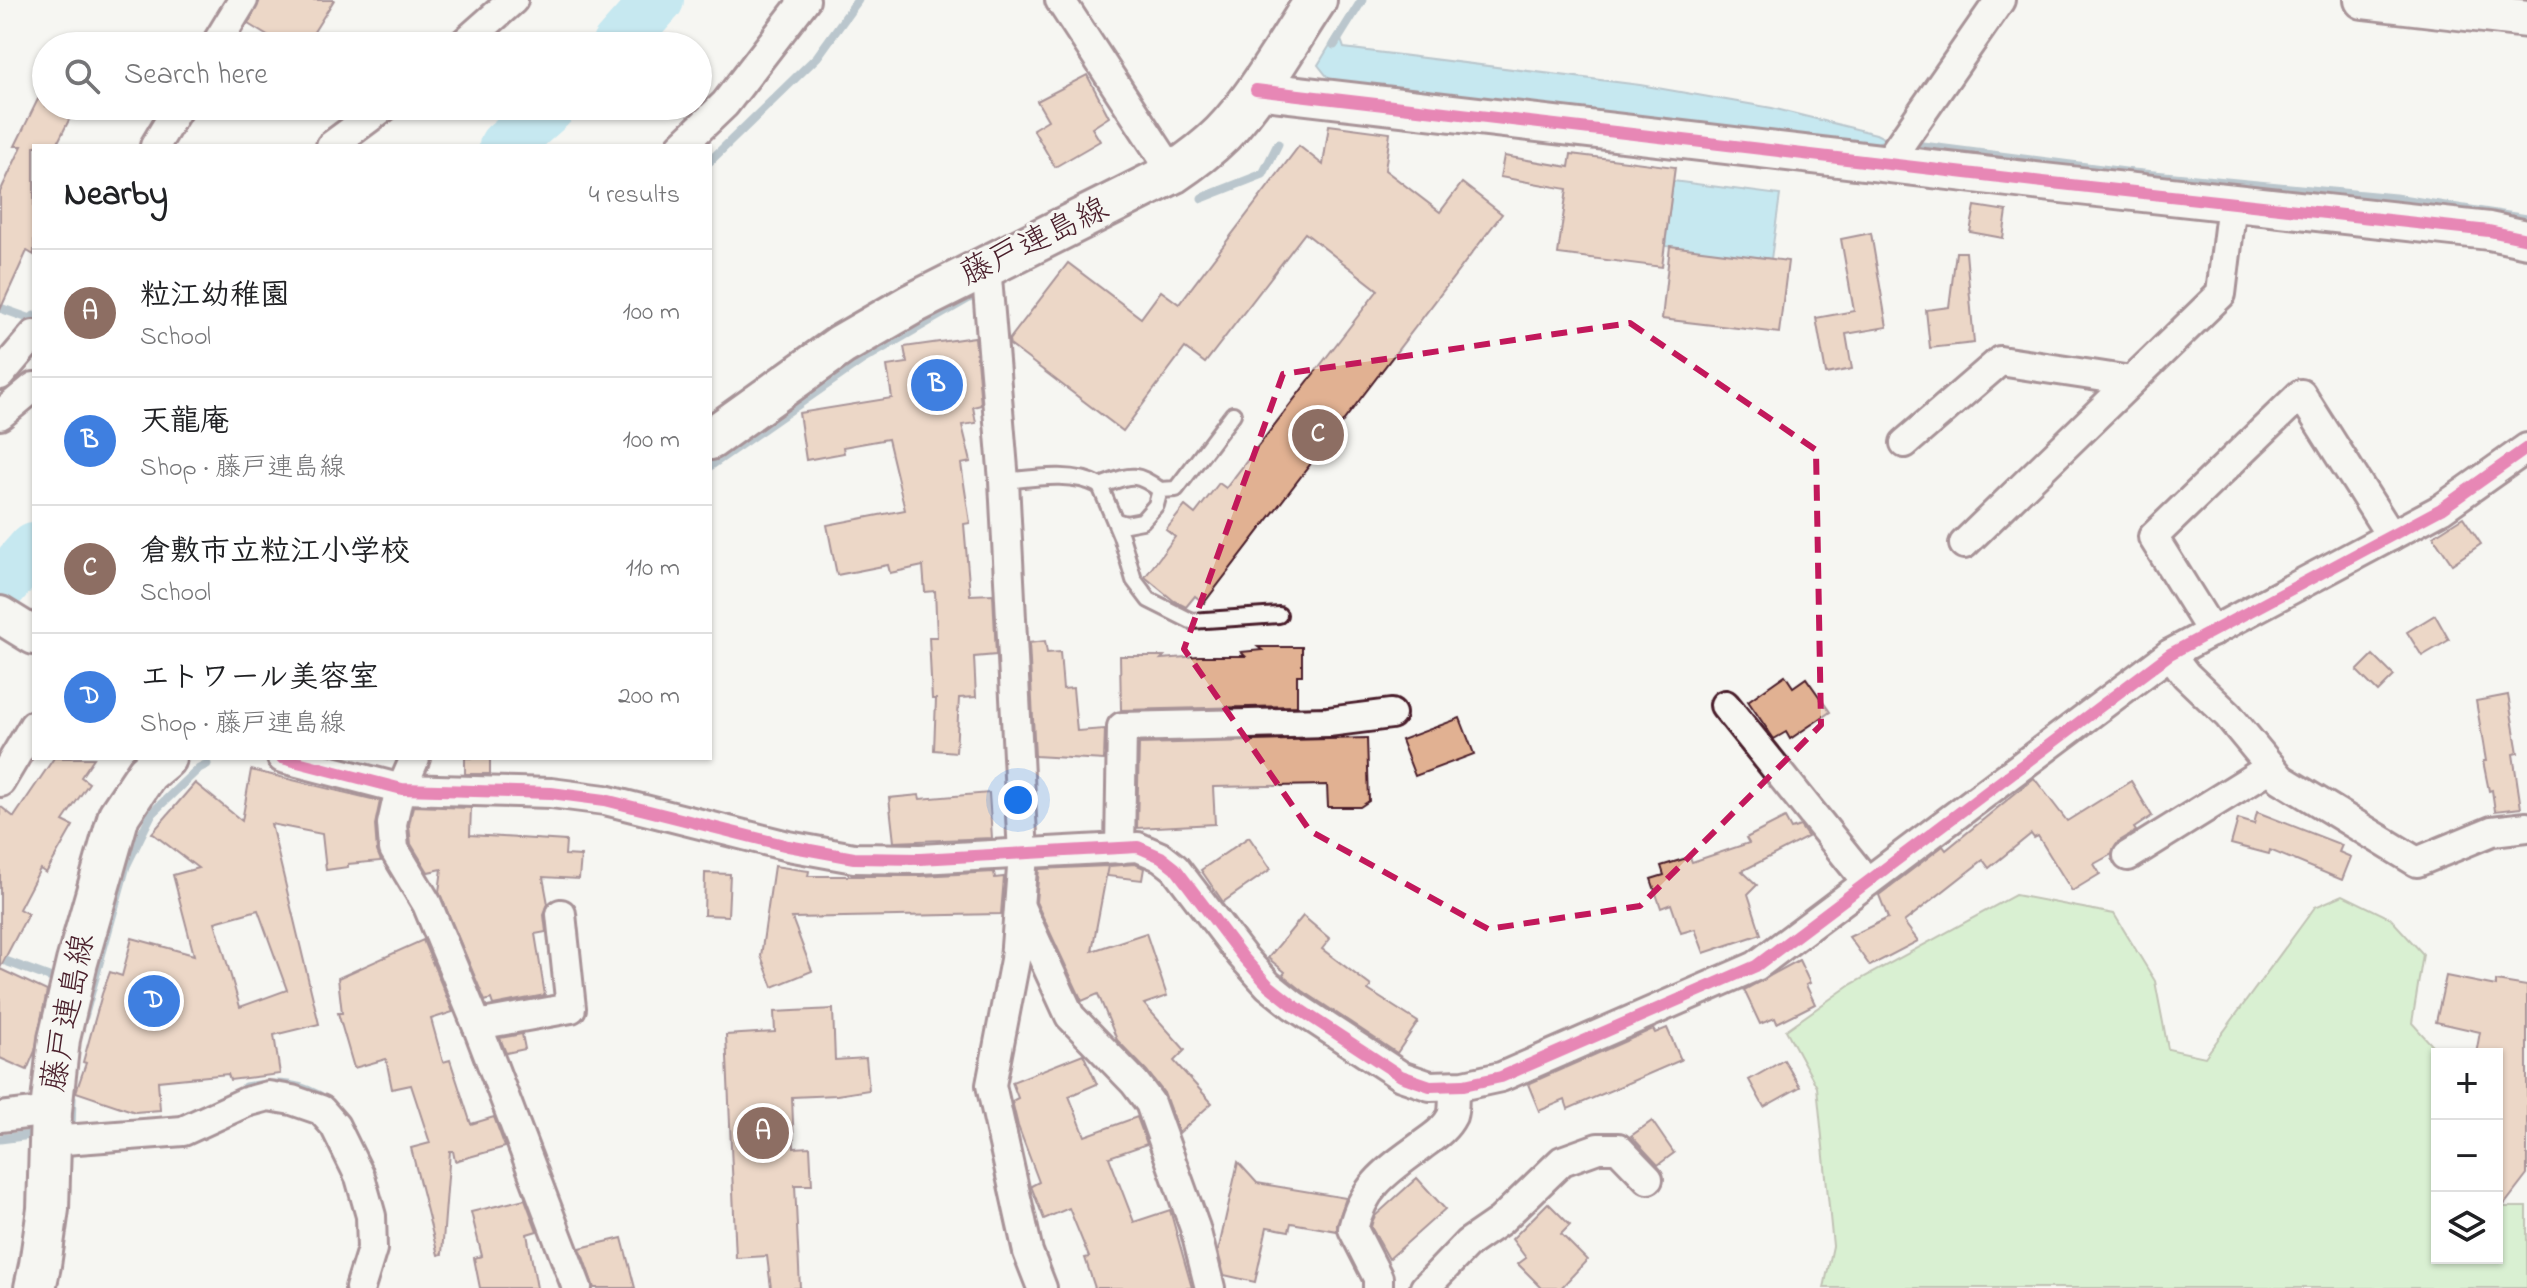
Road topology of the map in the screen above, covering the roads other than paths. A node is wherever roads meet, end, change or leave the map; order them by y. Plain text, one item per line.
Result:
1 (243, 0) edge
2 (513, 0) edge
3 (1060, 0) edge
4 (1316, 0) edge
5 (2000, 0) edge
6 (2363, 0) edge
7 (804, 4) edge
8 (2527, 19) edge
9 (224, 32) edge
10 (477, 32) edge
11 (1256, 90) junction
12 (712, 116) edge
13 (171, 120) edge
14 (366, 120) edge
15 (708, 120) edge
16 (156, 144) edge
17 (334, 144) edge
18 (683, 144) edge
19 (1896, 151) junction
20 (1173, 173) junction
21 (2232, 203) junction
22 (2527, 239) edge
23 (986, 266) junction
24 (32, 337) edge
25 (0, 375) edge
26 (2131, 381) junction
27 (32, 389) edge
28 (1233, 414) dead end
29 (0, 415) edge
30 (712, 438) edge
31 (1905, 443) dead end
32 (2527, 448) edge
33 (1004, 481) junction
34 (1100, 486) junction
35 (1160, 490) junction
36 (1116, 521) junction
37 (2391, 536) junction
38 (1964, 544) dead end
39 (0, 615) edge
40 (1279, 615) dead end
41 (2212, 632) junction
42 (32, 635) edge
43 (2170, 654) junction
44 (1725, 705) dead end
45 (1391, 714) dead end
46 (32, 728) edge
47 (163, 760) edge
48 (290, 760) edge
49 (414, 760) edge
50 (2271, 767) junction
51 (0, 782) edge
52 (402, 789) junction
53 (2527, 827) edge
54 (1120, 849) junction
55 (1023, 855) junction
56 (2128, 856) dead end
57 (1867, 882) junction
58 (1019, 904) junction
59 (561, 914) dead end
60 (477, 1025) junction
61 (1454, 1086) junction
62 (0, 1117) edge
63 (51, 1126) junction
64 (1648, 1179) dead end
65 (35, 1288) edge
66 (360, 1288) edge
67 (577, 1288) edge
68 (1042, 1288) edge
69 (1210, 1288) edge
70 (1378, 1288) edge
71 (1425, 1288) edge

1 - 9 street
2 - 10 street
3 - 20 street
4 - 11 main road, 藤戸連島線
5 - 19 street
6 - 8 street
7 - 12 street
11 - 19 street
11 - 20 main road, 藤戸連島線
13 - 16 street
14 - 17 street
15 - 18 street
19 - 21 street
20 - 23 main road, 藤戸連島線
21 - 22 street
21 - 26 street
23 - 30 main road, 藤戸連島線
23 - 33 street
24 - 25 street
26 - 31 street
26 - 38 street
27 - 29 street
28 - 35 lane
32 - 37 street
33 - 34 lane
33 - 55 street
34 - 35 lane
34 - 36 lane
35 - 36 lane
36 - 40 lane
37 - 41 street
37 - 41 street
39 - 42 street
41 - 43 street
43 - 50 street
43 - 57 street
44 - 57 street
45 - 54 street
46 - 51 street
47 - 63 main road, 藤戸連島線
48 - 52 street
49 - 52 street
50 - 53 street
50 - 56 street
52 - 55 street
52 - 60 street
54 - 55 street
54 - 61 street
55 - 58 street
57 - 61 street
58 - 68 street
58 - 69 street
59 - 60 street
60 - 67 street
61 - 70 street
62 - 63 street
63 - 65 main road, 藤戸連島線
63 - 66 street
64 - 71 street

